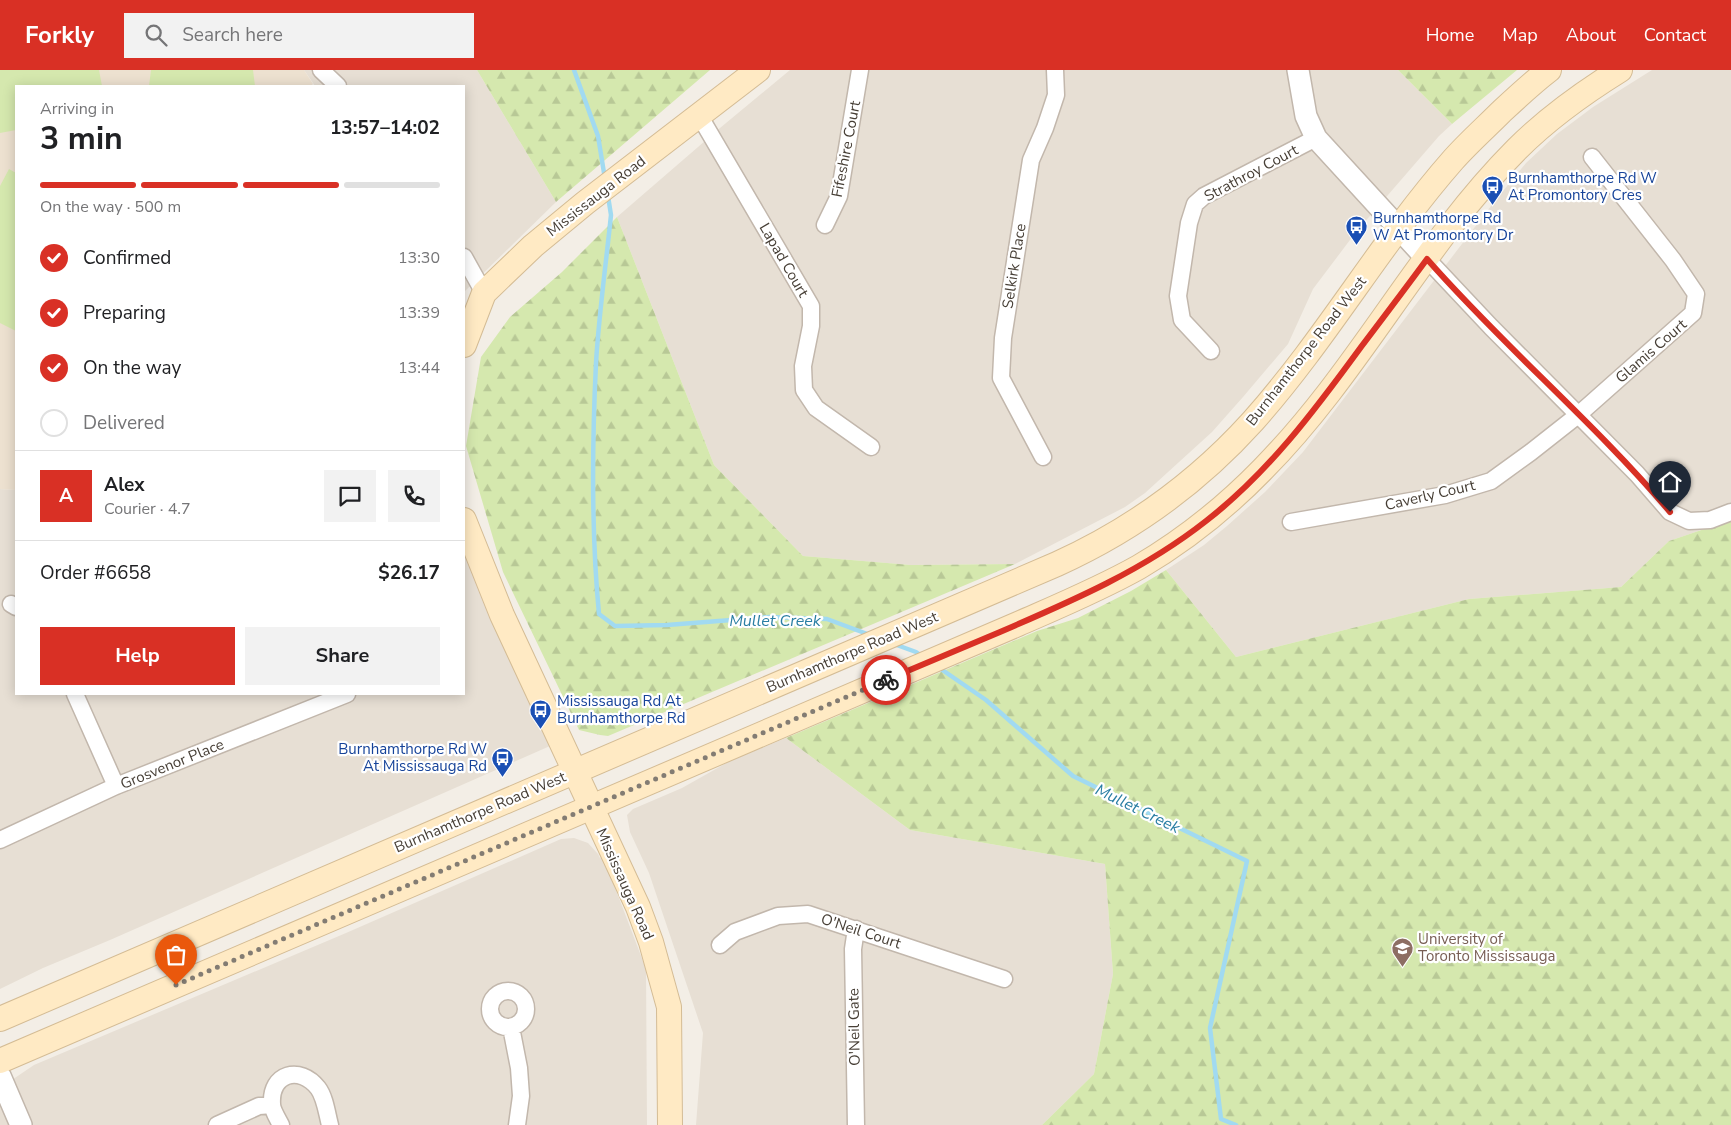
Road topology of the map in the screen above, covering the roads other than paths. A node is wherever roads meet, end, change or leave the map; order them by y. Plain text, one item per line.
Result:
1 (321, 70) edge
2 (758, 70) edge
3 (860, 70) edge
4 (1055, 70) edge
5 (1298, 70) edge
6 (1549, 70) edge
7 (1620, 70) edge
8 (337, 85) edge
9 (699, 115) junction
10 (1316, 138) junction
11 (1592, 157) dead end
12 (824, 225) dead end
13 (1399, 228) junction
14 (1427, 259) junction
15 (465, 260) edge
16 (484, 294) junction
17 (465, 342) edge
18 (1211, 351) dead end
19 (1578, 415) junction
20 (871, 447) dead end
21 (1043, 457) dead end
22 (1731, 512) edge
23 (1291, 522) dead end
24 (465, 523) edge
25 (75, 695) edge
26 (344, 695) edge
27 (575, 771) junction
28 (116, 786) junction
29 (591, 806) junction
30 (0, 840) edge
31 (856, 929) junction
32 (720, 945) dead end
33 (1004, 978) dead end
34 (0, 1019) edge
35 (511, 1027) dead end
36 (0, 1060) edge
37 (0, 1076) edge
38 (272, 1105) junction
39 (20, 1125) edge
40 (217, 1125) edge
41 (281, 1125) edge
42 (330, 1125) edge
43 (517, 1125) edge
44 (670, 1125) edge
45 (856, 1125) edge

1 - 8 street
2 - 9 main road, Mississauga Road
3 - 12 street, Fifeshire Court
4 - 21 street, Selkirk Place
5 - 10 street
6 - 13 main road, Burnhamthorpe Road West
7 - 14 main road
9 - 16 main road, Mississauga Road
9 - 20 street, Lapad Court
10 - 13 street
10 - 18 street, Strathroy Court
11 - 19 street, Glamis Court
13 - 14 street
13 - 27 main road, Burnhamthorpe Road West
14 - 19 street
14 - 29 main road
15 - 16 street
16 - 17 main road, Mississauga Road
19 - 22 street
19 - 23 street, Caverly Court
24 - 27 main road, Mississauga Road
25 - 28 street
26 - 28 street, Grosvenor Place
27 - 29 main road, Mississauga Road
27 - 34 main road, Burnhamthorpe Road West
28 - 30 street, Grosvenor Place
29 - 36 main road
29 - 44 main road, Mississauga Road
31 - 32 street, O'Neil Court
31 - 33 street, O'Neil Court
31 - 45 street, O'Neil Gate
35 - 43 street
37 - 39 street
38 - 40 street
38 - 41 street
38 - 42 street

